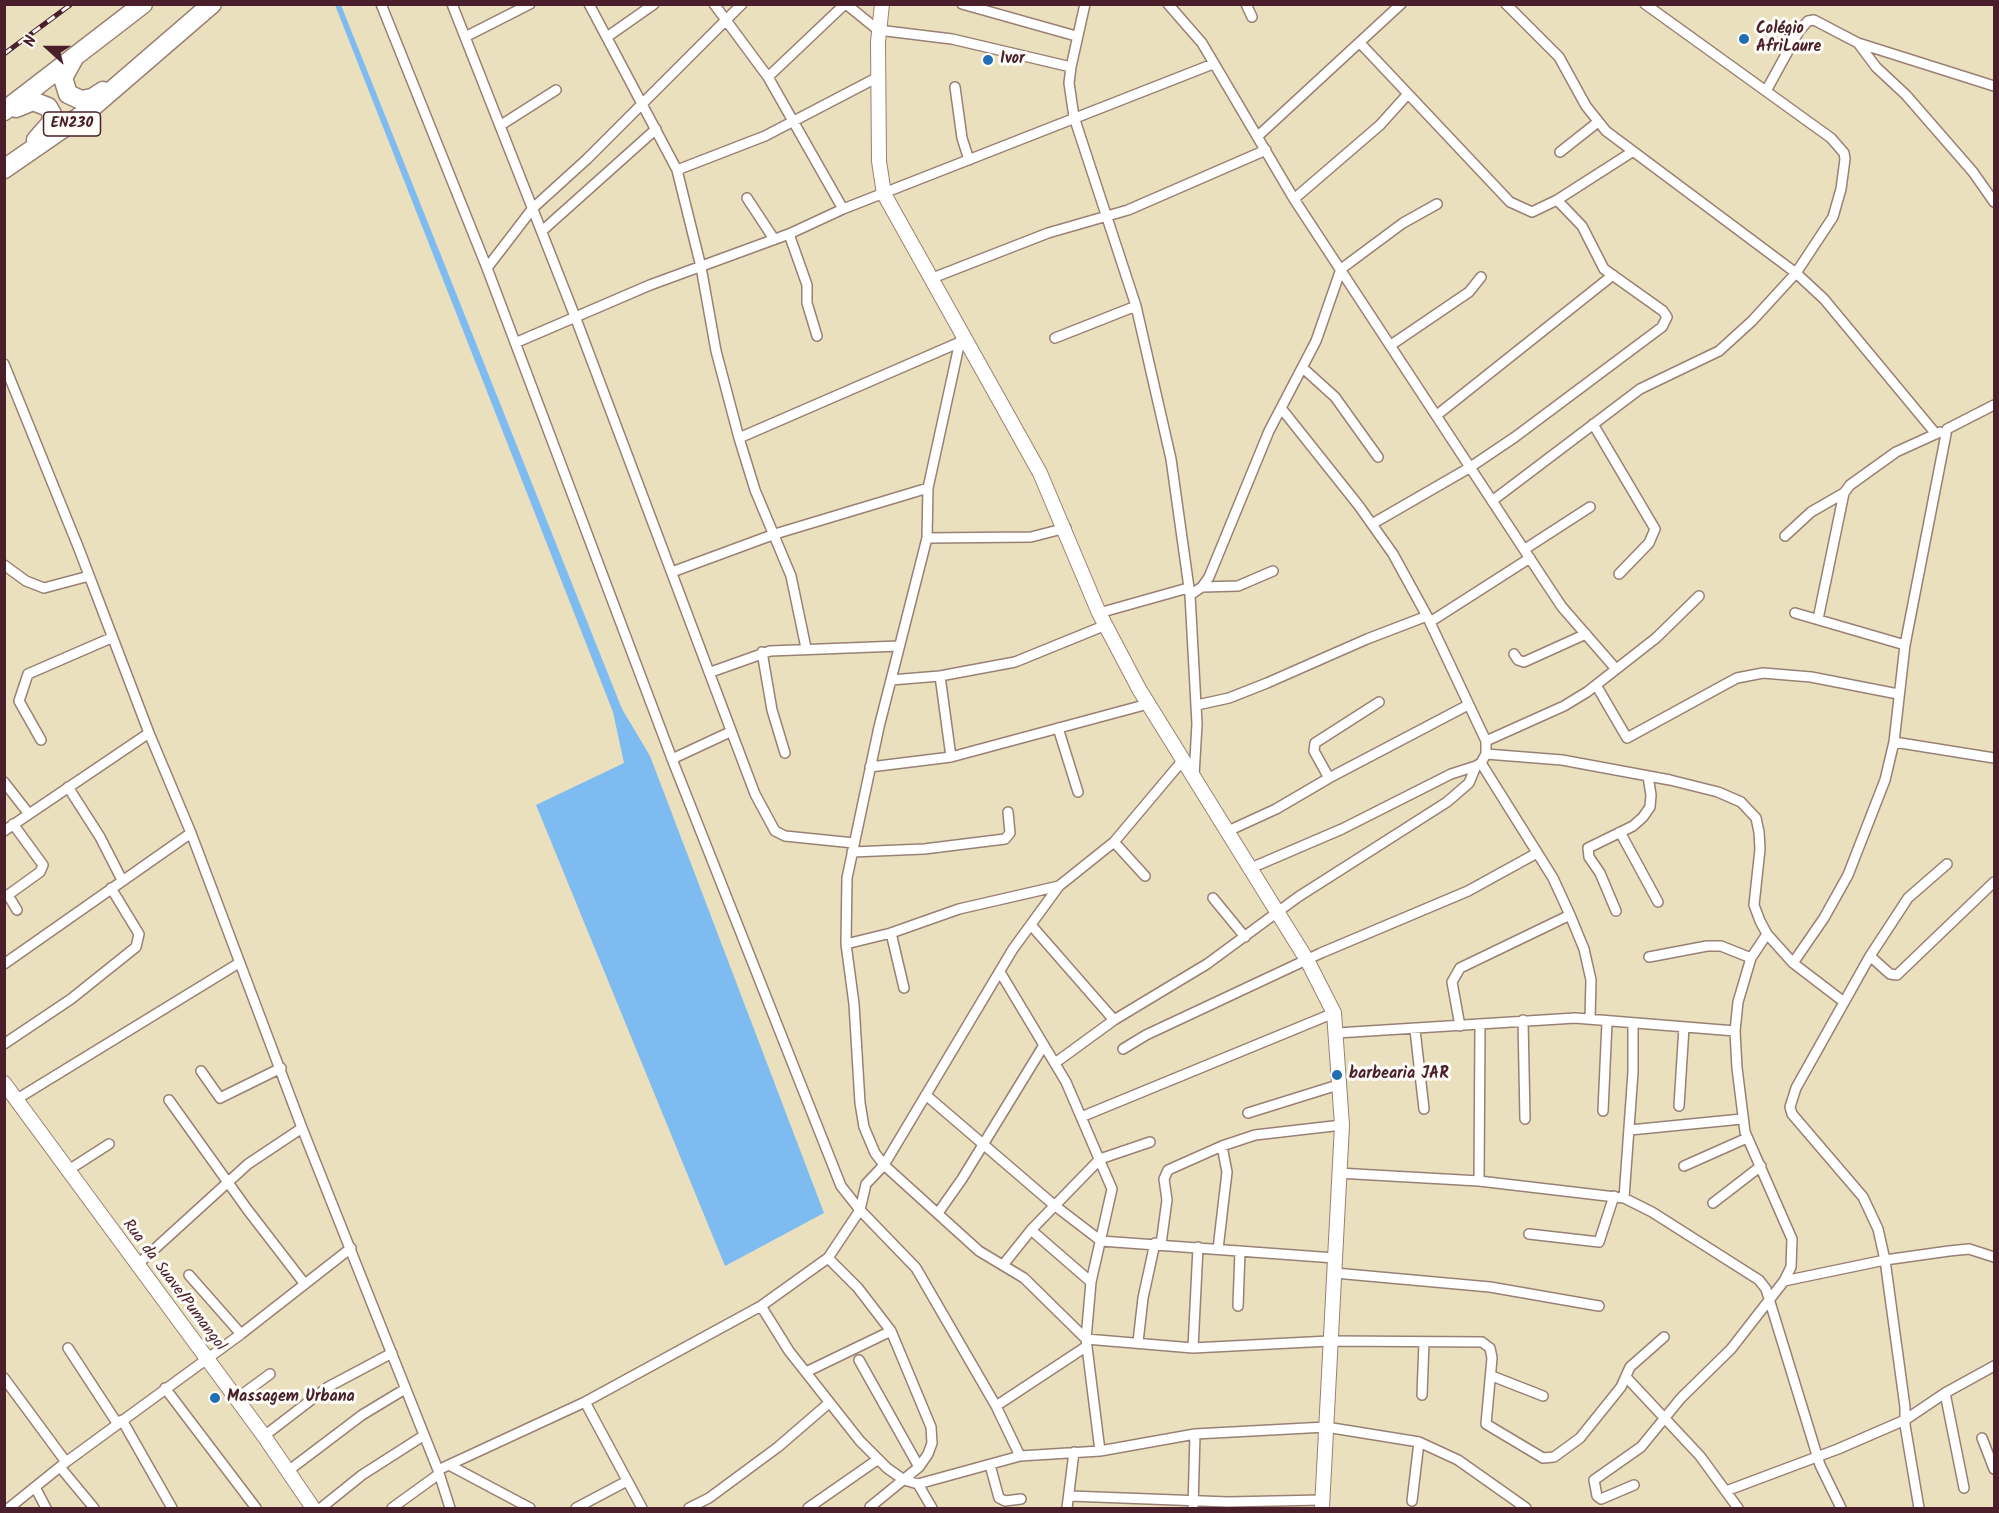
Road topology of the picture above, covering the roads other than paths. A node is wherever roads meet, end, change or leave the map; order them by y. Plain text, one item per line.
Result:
1 (143, 4) edge
2 (212, 4) edge
3 (381, 4) edge
4 (452, 4) edge
5 (530, 4) edge
6 (589, 4) edge
7 (654, 4) edge
8 (714, 4) edge
9 (742, 4) edge
10 (846, 4) edge
11 (882, 4) edge
12 (962, 4) edge
13 (1085, 4) edge
14 (1168, 4) edge
15 (1246, 4) edge
16 (1401, 4) edge
17 (1506, 4) edge
18 (1645, 4) edge
19 (1252, 17) dead end
20 (727, 19) junction
21 (878, 30) junction
22 (104, 33) junction
23 (1076, 36) junction
24 (607, 37) junction
25 (465, 38) junction
26 (1858, 43) junction
27 (1361, 44) junction
28 (1213, 64) junction
29 (1071, 67) junction
30 (130, 75) junction
31 (880, 76) junction
32 (768, 77) junction
33 (1995, 86) edge
34 (955, 87) dead end
35 (556, 90) dead end
36 (1766, 91) junction
37 (1407, 95) junction
38 (642, 103) junction
39 (4, 113) edge
40 (1074, 117) junction
41 (794, 120) junction
42 (1598, 122) junction
43 (501, 125) junction
44 (656, 129) junction
45 (1258, 136) junction
46 (1266, 150) junction
47 (1560, 152) dead end
48 (1632, 152) junction
49 (969, 159) junction
50 (7, 167) edge
51 (677, 170) junction
52 (884, 194) junction
53 (747, 198) dead end
54 (1294, 199) junction
55 (1557, 201) junction
56 (1995, 202) edge
57 (1437, 204) dead end
58 (533, 208) junction
59 (843, 209) junction
60 (1106, 217) junction
61 (542, 231) junction
62 (789, 234) junction
63 (774, 239) junction
64 (701, 267) junction
65 (487, 268) junction
66 (1341, 269) junction
67 (1796, 273) junction
68 (1613, 275) junction
69 (1481, 277) dead end
70 (930, 279) junction
71 (1136, 306) junction
72 (576, 318) junction
73 (817, 336) dead end
74 (960, 337) junction
75 (1055, 338) dead end
76 (515, 343) junction
77 (1390, 345) junction
78 (4, 364) edge
79 (1304, 369) junction
80 (8, 382) edge
81 (1995, 405) edge
82 (1281, 408) junction
83 (1437, 415) junction
84 (1593, 424) junction
85 (1947, 429) junction
86 (1936, 434) junction
87 (738, 438) junction
88 (1378, 457) dead end
89 (1469, 468) junction
90 (928, 488) junction
91 (1844, 493) junction
92 (1492, 501) junction
93 (1590, 507) dead end
94 (1372, 524) junction
95 (1066, 528) junction
96 (775, 534) junction
97 (1785, 536) dead end
98 (927, 538) junction
99 (1525, 549) junction
100 (1530, 558) junction
101 (4, 565) edge
102 (1273, 571) dead end
103 (672, 572) junction
104 (1618, 574) dead end
105 (89, 576) junction
106 (1202, 587) junction
107 (1189, 592) junction
108 (1699, 596) dead end
109 (1795, 613) dead end
110 (1103, 619) junction
111 (1428, 619) junction
112 (1818, 619) junction
113 (1586, 634) junction
114 (111, 638) junction
115 (1905, 645) junction
116 (899, 646) junction
117 (806, 648) junction
118 (762, 652) junction
119 (1514, 654) dead end
120 (1616, 669) junction
121 (711, 672) junction
122 (940, 676) junction
123 (891, 680) junction
124 (1596, 685) junction
125 (1898, 694) junction
126 (1378, 702) dead end
127 (1148, 704) junction
128 (1197, 705) junction
129 (1468, 705) junction
130 (1058, 728) junction
131 (730, 732) junction
132 (149, 733) junction
133 (41, 740) dead end
134 (1486, 741) junction
135 (1894, 742) junction
136 (785, 753) dead end
137 (951, 757) junction
138 (1995, 758) edge
139 (672, 759) junction
140 (1183, 760) junction
141 (1481, 761) junction
142 (870, 767) junction
143 (1648, 776) junction
144 (1194, 777) junction
145 (1329, 778) junction
146 (4, 782) edge
147 (68, 787) junction
148 (1078, 792) dead end
149 (1008, 812) dead end
150 (30, 814) junction
151 (13, 824) junction
152 (4, 831) edge
153 (1228, 831) junction
154 (1620, 832) junction
155 (191, 833) junction
156 (1114, 842) junction
157 (853, 848) junction
158 (1537, 853) junction
159 (1947, 864) dead end
160 (1251, 868) junction
161 (1145, 876) dead end
162 (122, 880) junction
163 (1995, 882) edge
164 (1059, 886) junction
165 (111, 888) junction
166 (1213, 898) dead end
167 (1658, 902) dead end
168 (17, 910) dead end
169 (1277, 911) junction
170 (1616, 911) dead end
171 (1570, 915) junction
172 (1031, 925) junction
173 (891, 933) junction
174 (1767, 934) junction
175 (1245, 937) junction
176 (846, 944) junction
177 (1870, 956) junction
178 (1649, 957) dead end
179 (1751, 958) junction
180 (1307, 960) junction
181 (239, 963) junction
182 (1793, 963) junction
183 (4, 964) edge
184 (1000, 972) junction
185 (904, 988) dead end
186 (1844, 1002) junction
187 (1334, 1013) junction
188 (1590, 1019) junction
189 (1114, 1020) junction
190 (1523, 1020) junction
191 (1607, 1022) junction
192 (1633, 1023) junction
193 (1480, 1025) junction
194 (1460, 1026) junction
195 (1684, 1027) junction
196 (1415, 1030) junction
197 (1735, 1031) junction
198 (1337, 1033) junction
199 (4, 1044) edge
200 (1044, 1045) junction
201 (1123, 1049) dead end
202 (1055, 1063) junction
203 (281, 1068) junction
204 (201, 1071) dead end
205 (4, 1083) edge
206 (1341, 1084) junction
207 (927, 1096) junction
208 (17, 1099) junction
209 (169, 1100) dead end
210 (1679, 1106) dead end
211 (1424, 1110) dead end
212 (1603, 1111) dead end
213 (1248, 1113) dead end
214 (1081, 1117) junction
215 (1525, 1119) dead end
216 (1742, 1119) junction
217 (1342, 1125) junction
218 (302, 1128) junction
219 (1630, 1130) junction
220 (1747, 1138) junction
221 (1150, 1142) dead end
222 (109, 1144) dead end
223 (983, 1144) junction
224 (1222, 1146) junction
225 (1100, 1159) junction
226 (884, 1165) junction
227 (1684, 1166) dead end
228 (1761, 1167) junction
229 (67, 1171) junction
230 (1338, 1173) junction
231 (230, 1181) junction
232 (1479, 1181) junction
233 (1614, 1196) junction
234 (1624, 1198) junction
235 (1713, 1203) dead end
236 (1054, 1205) junction
237 (860, 1210) junction
238 (938, 1214) junction
239 (1031, 1230) junction
240 (1529, 1234) dead end
241 (1101, 1241) junction
242 (1158, 1243) junction
243 (1198, 1247) junction
244 (351, 1248) junction
245 (1218, 1249) junction
246 (1240, 1251) junction
247 (1995, 1257) edge
248 (828, 1258) junction
249 (1335, 1258) junction
250 (1885, 1260) junction
251 (1003, 1265) junction
252 (137, 1266) junction
253 (1335, 1273) junction
254 (189, 1275) dead end
255 (1784, 1281) junction
256 (304, 1282) junction
257 (1091, 1282) junction
258 (1768, 1299) junction
259 (761, 1306) junction
260 (1238, 1306) dead end
261 (1599, 1306) dead end
262 (891, 1331) junction
263 (241, 1334) junction
264 (1664, 1337) dead end
265 (1329, 1341) junction
266 (1138, 1342) junction
267 (1424, 1342) junction
268 (1087, 1343) junction
269 (68, 1348) dead end
270 (1193, 1348) junction
271 (392, 1353) junction
272 (207, 1359) junction
273 (859, 1360) dead end
274 (1995, 1366) edge
275 (806, 1372) junction
276 (270, 1374) dead end
277 (1492, 1376) junction
278 (4, 1378) edge
279 (1627, 1378) junction
280 (165, 1388) junction
281 (405, 1389) junction
282 (1945, 1393) junction
283 (1422, 1395) dead end
284 (1543, 1396) dead end
285 (236, 1399) junction
286 (585, 1402) junction
287 (830, 1403) junction
288 (996, 1406) junction
289 (1665, 1417) junction
290 (1905, 1420) junction
291 (120, 1422) junction
292 (1326, 1427) junction
293 (1195, 1434) junction
294 (264, 1436) junction
295 (423, 1436) junction
296 (1982, 1438) dead end
297 (1419, 1442) junction
298 (1100, 1451) junction
299 (1074, 1452) junction
300 (1020, 1456) junction
301 (1818, 1456) junction
302 (877, 1460) junction
303 (63, 1465) junction
304 (449, 1465) junction
305 (990, 1465) junction
306 (919, 1467) junction
307 (1995, 1469) edge
308 (288, 1472) junction
309 (439, 1472) junction
310 (627, 1480) junction
311 (904, 1480) junction
312 (918, 1484) junction
313 (1634, 1485) dead end
314 (1964, 1488) dead end
315 (36, 1489) junction
316 (1726, 1491) junction
317 (1070, 1496) junction
318 (4, 1498) edge
319 (1117, 1498) junction
320 (1021, 1499) dead end
321 (1412, 1501) dead end
322 (1194, 1504) edge
323 (1322, 1504) edge
324 (870, 1507) dead end
325 (9, 1508) edge
326 (1523, 1508) edge
327 (46, 1509) edge
328 (94, 1509) edge
329 (172, 1509) edge
330 (256, 1509) edge
331 (313, 1509) edge
332 (321, 1509) edge
333 (393, 1509) edge
334 (450, 1509) edge
335 (530, 1509) edge
336 (576, 1509) edge
337 (642, 1509) edge
338 (690, 1509) edge
339 (808, 1509) edge
340 (932, 1509) edge
341 (1067, 1509) edge
342 (1116, 1509) edge
343 (1738, 1509) edge
344 (1841, 1509) edge
345 (1919, 1509) edge

1 - 22 highway, EN230
2 - 30 highway, EN230
3 - 65 street
4 - 25 street
5 - 25 street
6 - 24 street
7 - 24 street
8 - 20 street
9 - 20 street
10 - 21 street
10 - 32 street
11 - 21 street
12 - 23 street
13 - 23 street
14 - 28 street
15 - 19 street
16 - 27 street
17 - 42 street
18 - 36 street
20 - 32 street
20 - 38 street
21 - 29 street
21 - 31 street
22 - 30 highway
22 - 39 highway, EN230
23 - 29 street
24 - 38 street
25 - 43 street
26 - 33 street
26 - 36 street
26 - 56 street
27 - 37 street
27 - 45 street
28 - 40 street
28 - 45 street
29 - 40 street
30 - 50 highway, EN230
31 - 41 street
31 - 52 street
32 - 41 street
34 - 49 street
35 - 43 street
36 - 67 street
37 - 54 street
37 - 55 street
38 - 44 street
38 - 58 street
39 - 50 highway
40 - 49 street
40 - 60 street
41 - 51 street
41 - 59 street
42 - 47 street
42 - 48 street
43 - 58 street
44 - 51 street
44 - 61 street
45 - 46 street
46 - 54 street
46 - 60 street
48 - 55 street
48 - 67 street
49 - 52 street
51 - 64 street
52 - 59 street
52 - 70 street
53 - 63 street
54 - 66 street
55 - 68 street
57 - 66 street
58 - 61 street
58 - 65 street
59 - 62 street
60 - 70 street
60 - 71 street
61 - 72 street
62 - 63 street
62 - 73 street
63 - 64 street
64 - 72 street
64 - 87 street
65 - 76 street
66 - 77 street
66 - 79 street
67 - 84 street
67 - 86 street
68 - 83 street
68 - 89 street
69 - 77 street
70 - 74 street
71 - 75 street
71 - 107 street
72 - 76 street
72 - 103 street
74 - 87 street
74 - 90 street
74 - 95 street
76 - 139 street
77 - 83 street
78 - 80 street
79 - 82 street
79 - 88 street
80 - 105 street
81 - 85 street
82 - 94 street
82 - 106 street
83 - 89 street
84 - 92 street
84 - 104 street
85 - 86 street
85 - 115 street
86 - 91 street
87 - 96 street
89 - 92 street
89 - 94 street
90 - 96 street
90 - 98 street
91 - 97 street
91 - 112 street
92 - 99 street
93 - 99 street
94 - 111 street
95 - 98 street
95 - 110 street
96 - 103 street
96 - 117 street
98 - 116 street
99 - 100 street
100 - 111 street
100 - 113 street
101 - 105 street
102 - 106 street
103 - 121 street
105 - 114 street
106 - 107 street
107 - 110 street
107 - 128 street
108 - 120 street
109 - 112 street
110 - 122 street
110 - 127 street
111 - 128 street
111 - 129 street
112 - 115 street
113 - 119 street
113 - 120 street
114 - 132 street
114 - 133 street
115 - 125 street
116 - 117 street
116 - 123 street
117 - 118 street
118 - 121 street
118 - 136 street
120 - 124 street
121 - 131 street
122 - 123 street
122 - 137 street
123 - 142 street
124 - 125 street
124 - 134 street
125 - 135 street
126 - 145 street
127 - 130 street
127 - 140 street
128 - 144 street
129 - 134 street
129 - 145 street
130 - 137 street
130 - 148 street
131 - 139 street
131 - 157 street
132 - 147 street
132 - 155 street
134 - 141 street
135 - 138 street
135 - 182 street
137 - 142 street
139 - 237 street
140 - 144 street
140 - 156 street
141 - 143 street
141 - 158 street
141 - 160 street
141 - 169 street
142 - 157 street
143 - 154 street
143 - 174 street
144 - 153 street
145 - 153 street
146 - 150 street
147 - 150 street
147 - 162 street
149 - 157 street
150 - 151 street
151 - 152 street
151 - 168 street
153 - 160 street
154 - 167 street
154 - 170 street
155 - 162 street
155 - 181 street
156 - 161 street
156 - 164 street
157 - 176 street
158 - 171 street
158 - 180 street
159 - 177 street
160 - 169 street
162 - 165 street
163 - 177 street
164 - 172 street
164 - 173 street
165 - 183 street
165 - 199 street
166 - 175 street
169 - 175 street
169 - 180 street
171 - 188 street
171 - 194 street
172 - 184 street
172 - 189 street
173 - 176 street
173 - 185 street
174 - 179 street
174 - 182 street
175 - 189 street
176 - 226 street
177 - 186 street
178 - 179 street
179 - 197 street
180 - 187 street
180 - 201 street
181 - 203 street
181 - 208 street
182 - 186 street
184 - 200 street
184 - 207 street
186 - 250 street
187 - 198 street
187 - 214 street
188 - 190 street
188 - 191 street
189 - 202 street
190 - 193 street
190 - 215 street
191 - 192 street
191 - 212 street
192 - 195 street
192 - 219 street
193 - 194 street
193 - 232 street
194 - 196 street
195 - 197 street
195 - 210 street
196 - 198 street
196 - 211 street
197 - 216 street
198 - 206 street
200 - 202 street
200 - 223 street
202 - 214 street
203 - 204 street
203 - 218 street
205 - 208 street, Rua da Suave/Pumangol
206 - 213 street
206 - 217 street
207 - 223 street
207 - 226 street
208 - 229 street, Rua da Suave/Pumangol
209 - 231 street
214 - 225 street
216 - 219 street
216 - 220 street
217 - 224 street
217 - 230 street
218 - 231 street
218 - 244 street
219 - 234 street
220 - 227 street
220 - 228 street
221 - 225 street
222 - 229 street
223 - 236 street
223 - 238 street
224 - 242 street
224 - 245 street
225 - 236 street
225 - 241 street
226 - 237 street
226 - 238 street
228 - 235 street
228 - 255 street
229 - 252 street, Rua da Suave/Pumangol
230 - 232 street
230 - 249 street
231 - 252 street
231 - 256 street
232 - 233 street
233 - 234 street
233 - 240 street
234 - 258 street
236 - 239 street
236 - 241 street
237 - 248 street
237 - 288 street
238 - 251 street
239 - 251 street
239 - 257 street
241 - 242 street
241 - 257 street
242 - 243 street
242 - 266 street
243 - 245 street
243 - 270 street
244 - 256 street
244 - 271 street
245 - 246 street
246 - 249 street
246 - 260 street
247 - 250 street
248 - 259 street
248 - 262 street
249 - 253 street
250 - 255 street
250 - 290 street
251 - 268 street
252 - 272 street, Rua da Suave/Pumangol
253 - 261 street
253 - 265 street
254 - 263 street
255 - 258 street
256 - 263 street
257 - 268 street
258 - 289 street
258 - 301 street
259 - 275 street
259 - 286 street
262 - 275 street
262 - 306 street
263 - 272 street
264 - 279 street
265 - 267 street
265 - 270 street
265 - 292 street
266 - 268 street
266 - 270 street
267 - 277 street
267 - 283 street
268 - 288 street
268 - 298 street
269 - 291 street
271 - 281 street
271 - 294 street
272 - 280 street
272 - 285 street, Rua da Suave/Pumangol
273 - 306 street
274 - 282 street
275 - 287 street
276 - 285 street
277 - 279 street
277 - 284 street
278 - 303 street
279 - 289 street
280 - 291 street
280 - 330 street
281 - 295 street
281 - 308 street
282 - 290 street
282 - 314 street
285 - 294 street, Rua da Suave/Pumangol
286 - 304 street
286 - 310 street
287 - 302 street
287 - 338 street
288 - 300 street
289 - 313 street
289 - 316 street
290 - 301 street
290 - 345 street
291 - 303 street
291 - 329 street
292 - 293 street
292 - 297 street
292 - 323 street
293 - 298 street
293 - 322 street
294 - 308 street, Rua da Suave/Pumangol
295 - 309 street
295 - 332 street
296 - 307 street
297 - 321 street
297 - 326 street
298 - 299 street
299 - 300 street
299 - 317 street
300 - 305 street
301 - 316 street
301 - 344 street
302 - 311 street
302 - 339 street
303 - 315 street
303 - 328 street
304 - 309 street
304 - 335 street
305 - 312 street
305 - 320 street
306 - 311 street
308 - 331 street, Rua da Suave/Pumangol
309 - 333 street
309 - 334 street
310 - 336 street
310 - 337 street
311 - 312 street
311 - 324 street
312 - 340 street
315 - 325 street
315 - 327 street
316 - 343 street
317 - 319 street
317 - 341 street
318 - 325 street
319 - 322 street
319 - 342 street
322 - 323 street

